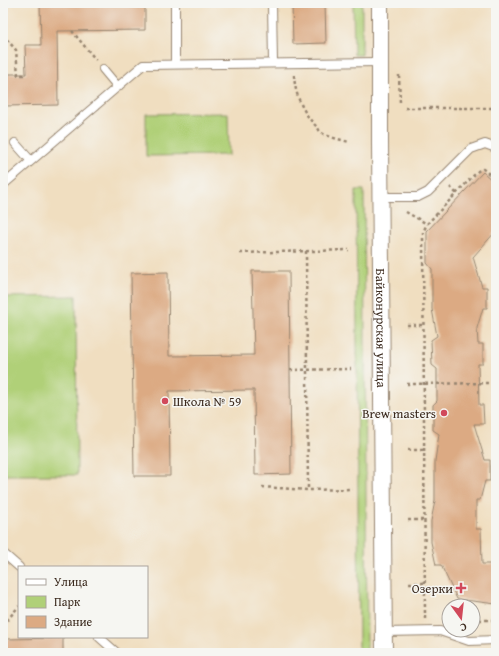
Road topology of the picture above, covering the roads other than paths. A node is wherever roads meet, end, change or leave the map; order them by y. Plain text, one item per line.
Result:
1 (175, 3) edge
2 (272, 3) edge
3 (380, 3) edge
4 (380, 62) junction
5 (273, 63) junction
6 (176, 64) junction
7 (103, 68) road end
8 (118, 87) junction
9 (15, 143) dead end
10 (496, 148) edge
11 (31, 161) junction
12 (3, 185) edge
13 (380, 197) junction
14 (3, 553) edge
15 (18, 566) edge
16 (384, 632) junction
17 (100, 638) edge
18 (496, 640) edge
19 (117, 653) edge
20 (384, 653) edge

1 - 6 lane
2 - 5 lane
3 - 4 street, Байконурская улица
4 - 5 lane
4 - 13 street, Байконурская улица
5 - 6 lane
6 - 8 lane
7 - 8 lane
8 - 11 lane
9 - 11 lane
10 - 13 lane
11 - 12 lane
13 - 16 street, Байконурская улица
14 - 15 lane
16 - 18 lane
16 - 20 street, Байконурская улица
17 - 19 lane

